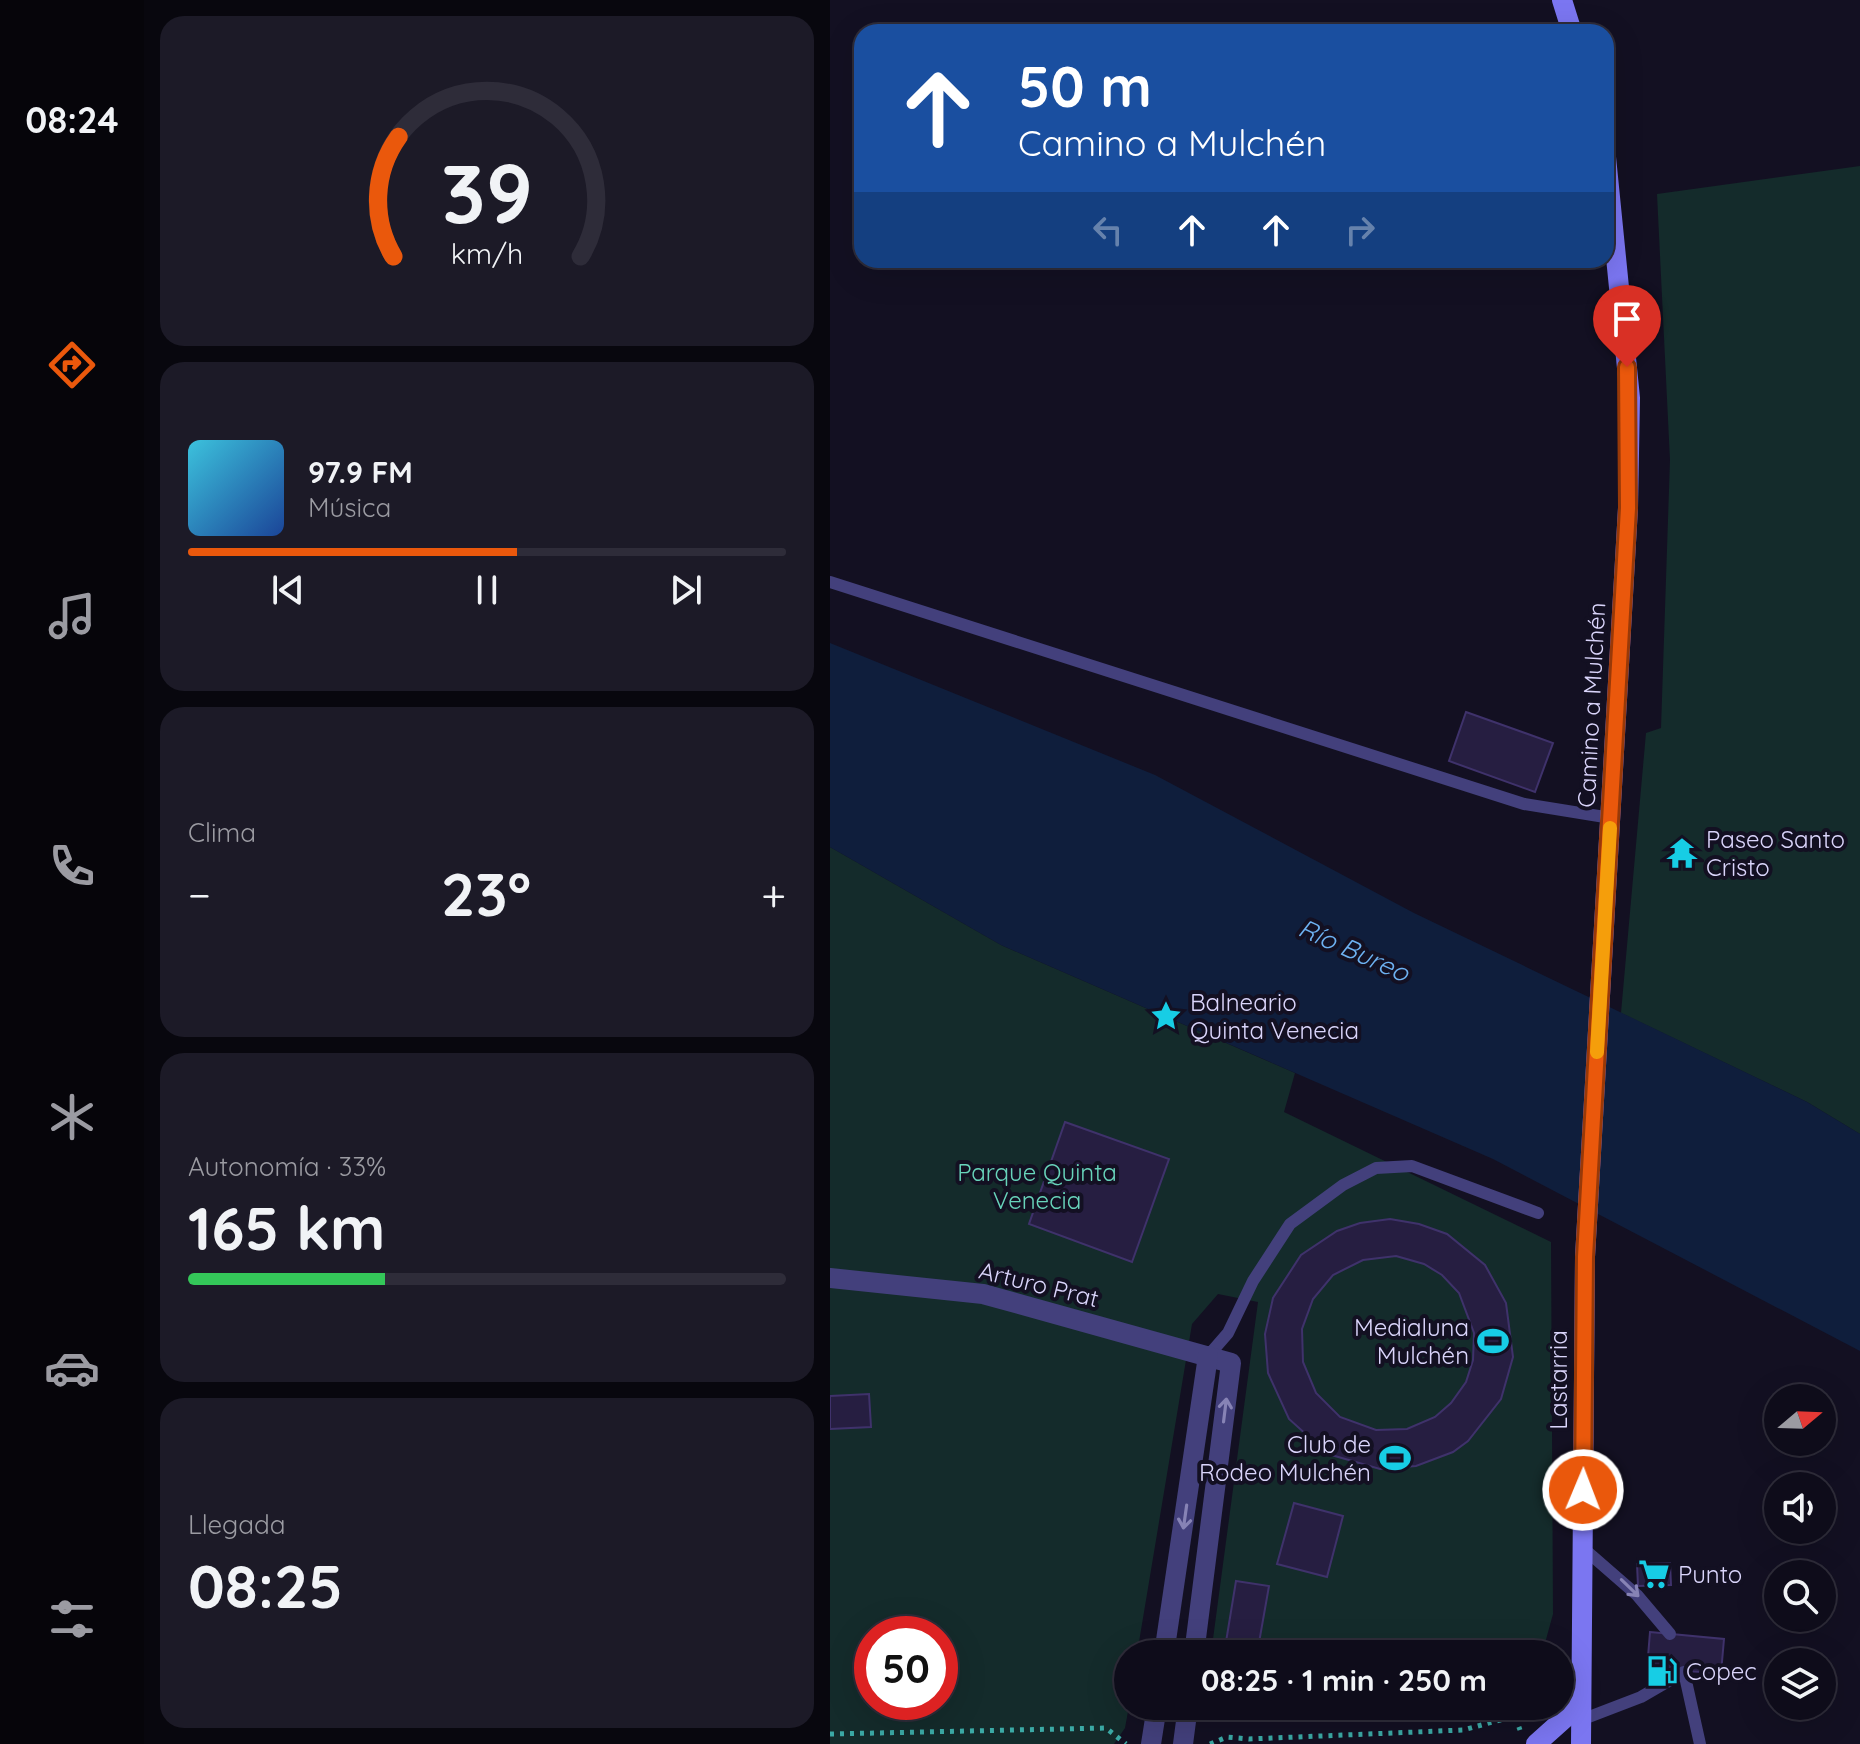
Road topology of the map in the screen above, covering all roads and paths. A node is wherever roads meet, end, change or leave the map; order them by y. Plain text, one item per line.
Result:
1 (1562, 0) edge
2 (1570, 24) edge
3 (1614, 237) edge
4 (830, 582) edge
5 (1611, 818) junction
6 (1538, 1213) dead end
7 (1585, 1257) joint
8 (830, 1278) edge
9 (1228, 1333) junction
10 (1208, 1356) junction
11 (1231, 1363) junction
12 (1583, 1548) junction
13 (1670, 1634) dead end
14 (1166, 1640) edge
15 (1196, 1640) edge
16 (1581, 1697) junction
17 (1155, 1720) edge
18 (1186, 1720) edge
19 (1581, 1720) junction
20 (830, 1734) edge
21 (1126, 1744) edge
22 (1151, 1744) edge
23 (1183, 1744) edge
24 (1210, 1744) edge
25 (1525, 1744) edge
26 (1536, 1744) edge
27 (1581, 1744) edge
28 (1700, 1744) edge

1 - 2 main road
3 - 5 main road, Camino a Mulchén
4 - 5 lane
5 - 7 main road, Camino a Mulchén
6 - 9 lane
7 - 12 main road, Lastarria
8 - 10 street, Arturo Prat
9 - 10 lane
9 - 11 lane
10 - 11 street, Arturo Prat
10 -> 14 street
15 -> 11 street
12 -> 13 lane
12 - 16 main road, Lastarria
16 - 19 main road, Lastarria
16 - 26 main road
17 - 22 street
18 - 23 street
19 - 27 main road, Lastarria
19 - 28 lane
20 - 21 path
24 - 25 path

